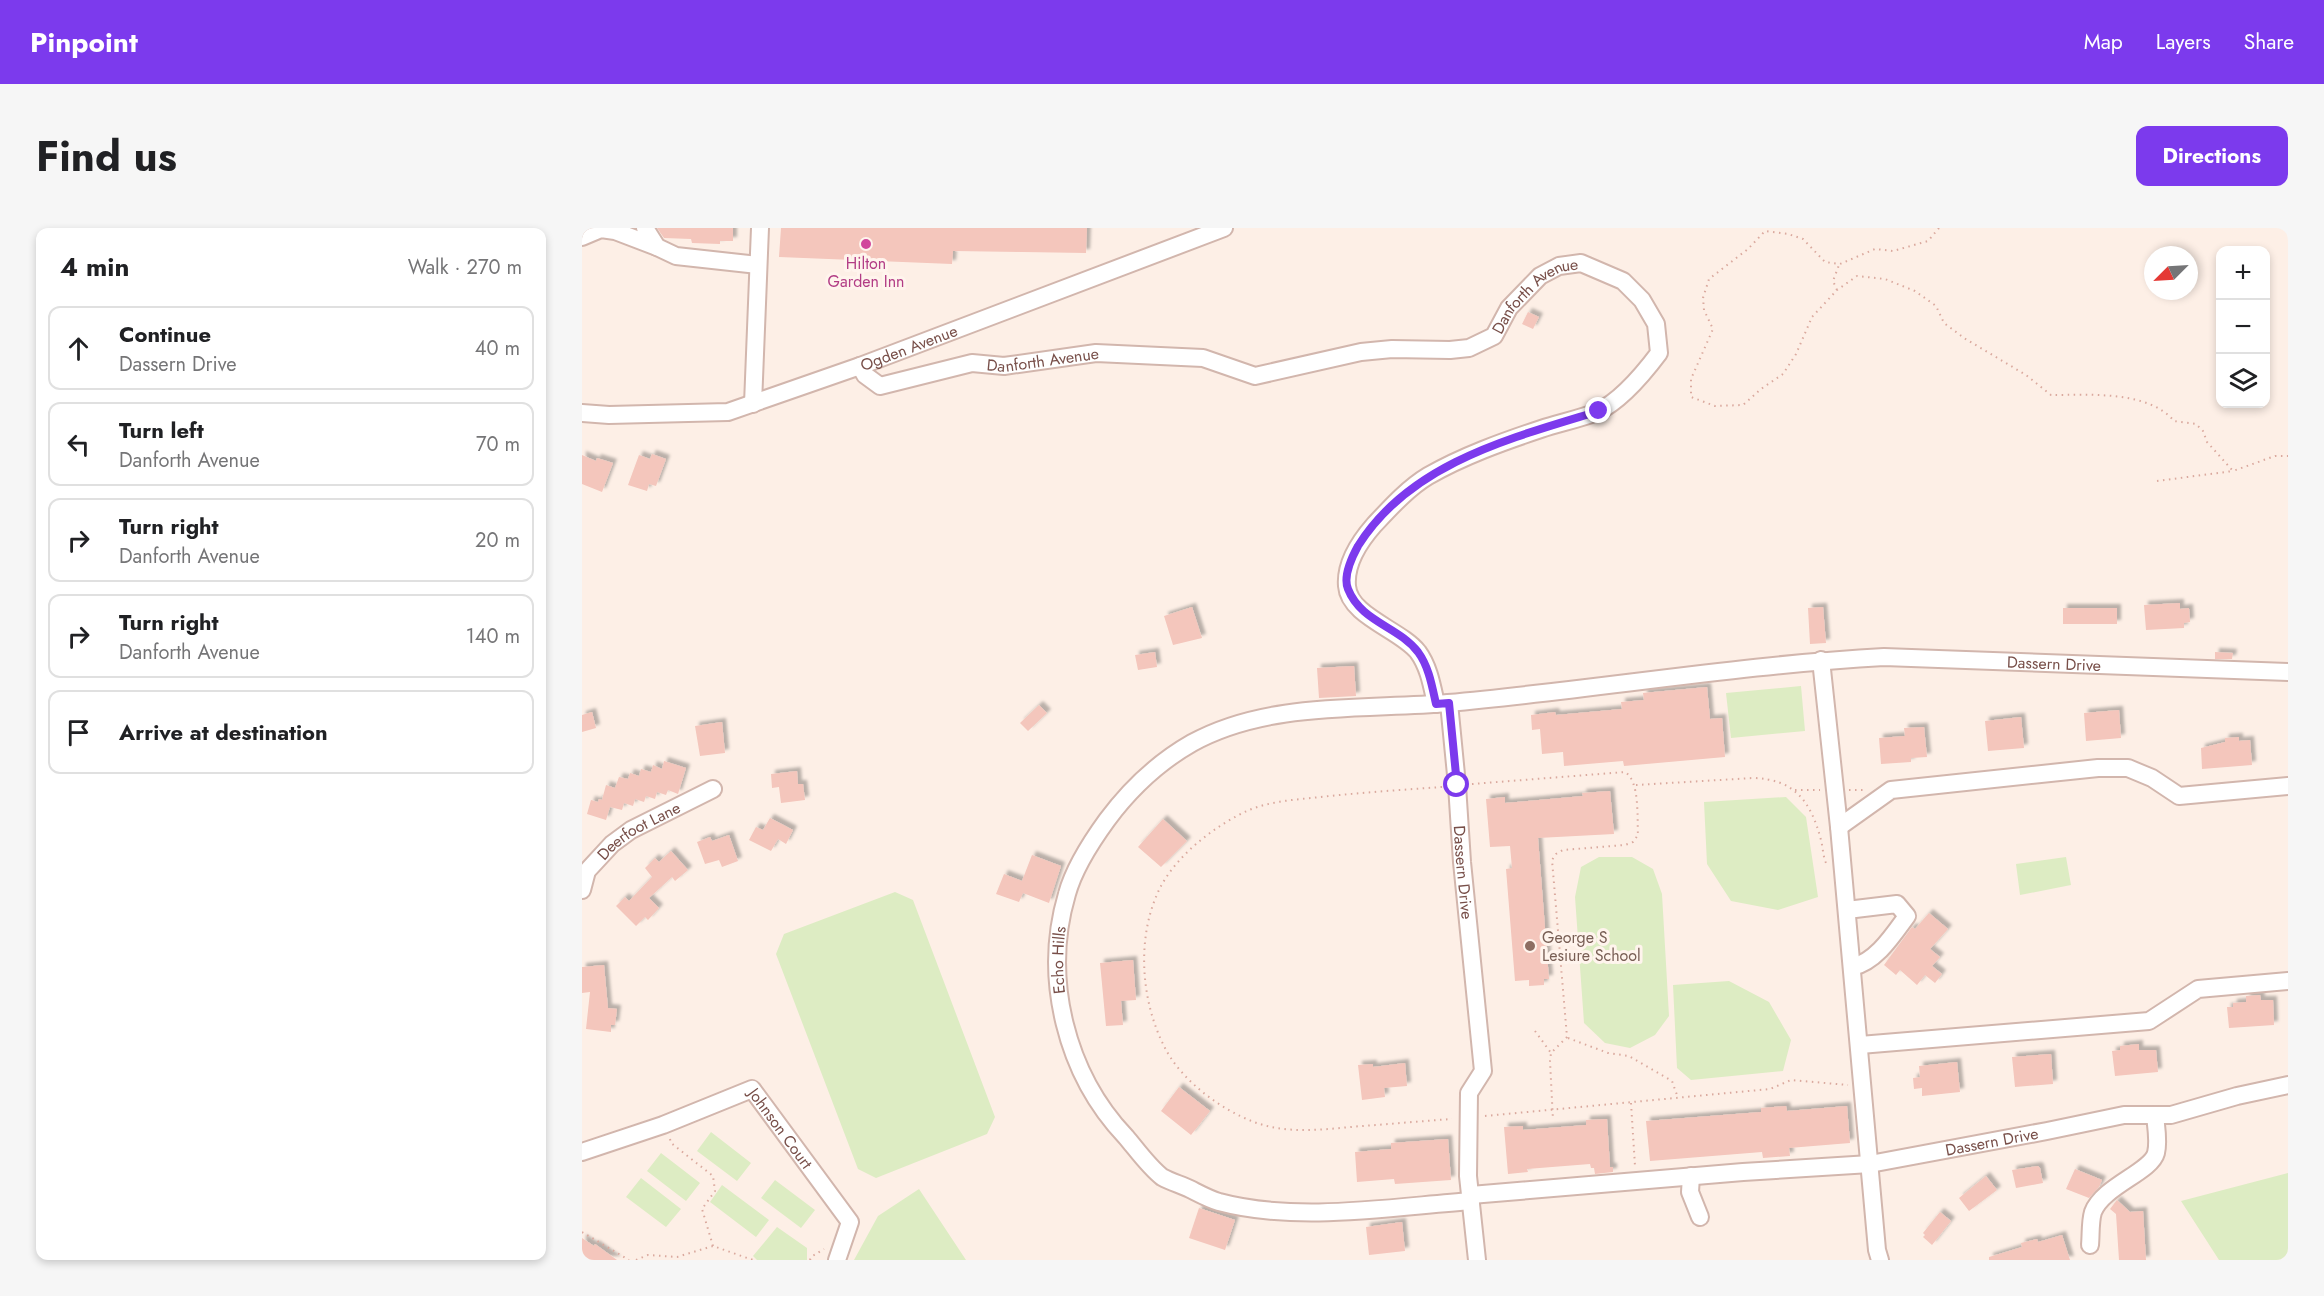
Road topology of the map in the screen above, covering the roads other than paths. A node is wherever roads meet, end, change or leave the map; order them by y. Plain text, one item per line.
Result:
1 (645, 228) edge
2 (760, 228) edge
3 (1224, 228) edge
4 (582, 237) edge
5 (657, 247) junction
6 (758, 265) junction
7 (860, 366) junction
8 (753, 404) junction
9 (582, 414) edge
10 (1821, 660) junction
11 (2288, 672) edge
12 (1442, 703) junction
13 (2288, 786) edge
14 (713, 789) dead end
15 (1839, 827) junction
16 (582, 890) edge
17 (1847, 910) junction
18 (1852, 967) junction
19 (2288, 981) edge
20 (1860, 1045) junction
21 (2288, 1085) edge
22 (2155, 1115) junction
23 (582, 1152) edge
24 (1870, 1164) junction
25 (1691, 1176) junction
26 (1471, 1198) junction
27 (1700, 1217) dead end
28 (2090, 1245) dead end
29 (837, 1260) edge
30 (1477, 1260) edge
31 (1880, 1260) edge

1 - 5 street
2 - 6 street
3 - 7 street, Ogden Avenue
4 - 5 street
5 - 6 street
6 - 8 street
7 - 8 street, Ogden Avenue
7 - 12 street, Danforth Avenue
8 - 9 street, Ogden Avenue
10 - 11 street, Dassern Drive
10 - 12 street, Dassern Drive
10 - 15 street
12 - 26 street, Dassern Drive
12 - 26 street, Echo Hills
13 - 15 street
14 - 16 street, Deerfoot Lane
15 - 17 street
17 - 18 street
17 - 18 street
18 - 20 street
19 - 20 street
20 - 24 street
21 - 22 street, Dassern Drive
22 - 24 street, Dassern Drive
22 - 28 street
23 - 29 street, Johnson Court
24 - 25 street, Dassern Drive
24 - 31 street
25 - 26 street, Dassern Drive
25 - 27 street
26 - 30 street, Dassern Drive

